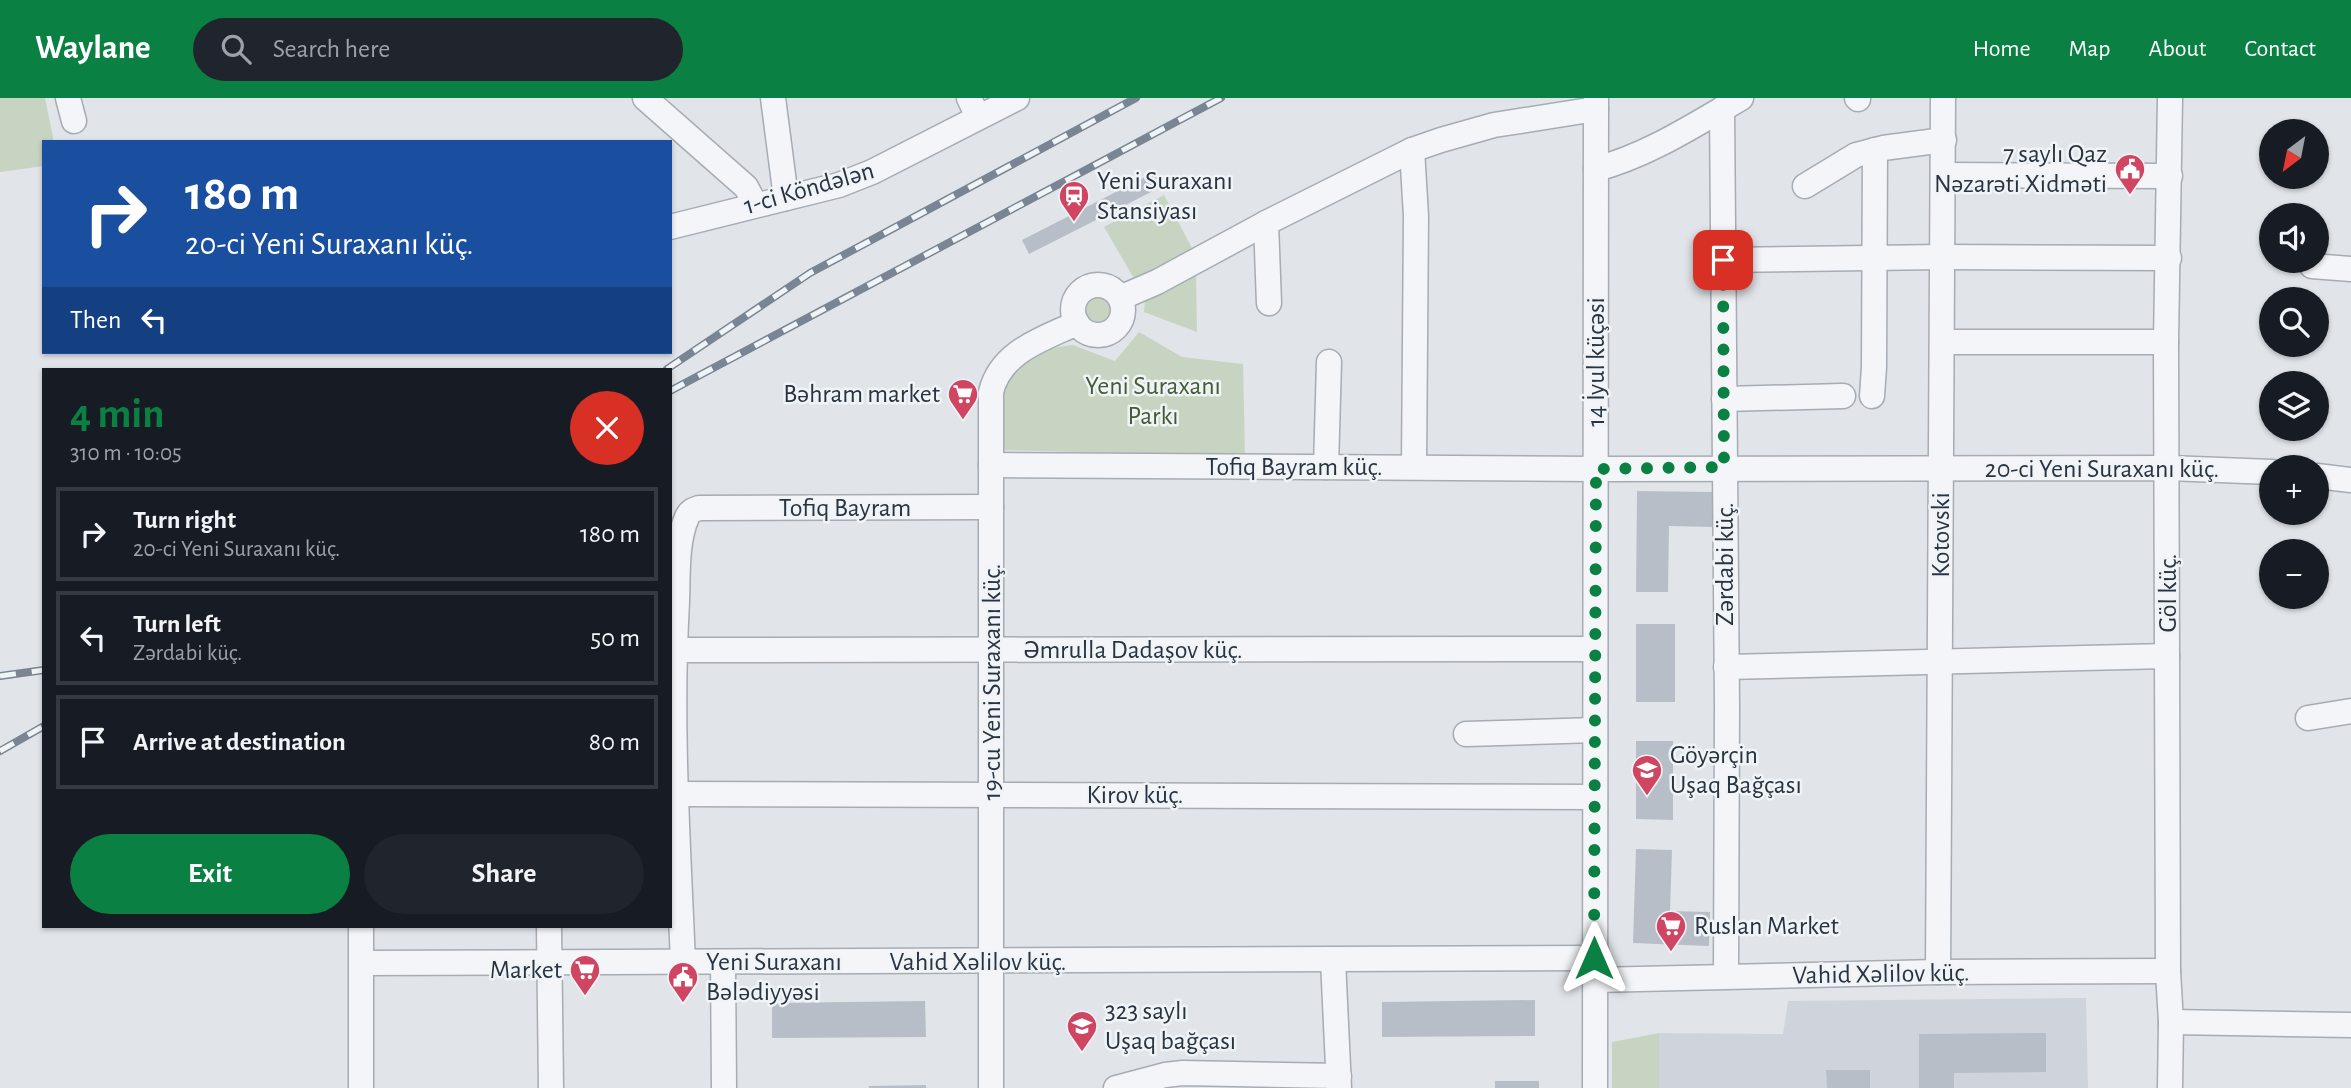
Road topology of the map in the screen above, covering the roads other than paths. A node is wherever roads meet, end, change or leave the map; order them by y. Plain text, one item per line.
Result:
1 (645, 98) edge
2 (773, 98) edge
3 (1017, 98) edge
4 (1943, 98) edge
5 (2170, 98) edge
6 (1596, 103) edge
7 (1732, 104) edge
8 (974, 108) edge
9 (1944, 140) junction
10 (1412, 150) junction
11 (1875, 150) junction
12 (1596, 169) junction
13 (1944, 175) junction
14 (2170, 176) junction
15 (1805, 186) dead end
16 (786, 198) junction
17 (755, 205) junction
18 (1266, 223) junction
19 (672, 226) edge
20 (1942, 257) junction
21 (1874, 258) junction
22 (2169, 258) junction
23 (1723, 260) junction
24 (2329, 267) edge
25 (2351, 269) edge
26 (1120, 298) junction
27 (1269, 303) dead end
28 (1077, 323) junction
29 (1943, 342) junction
30 (2166, 342) junction
31 (1329, 362) dead end
32 (1843, 396) dead end
33 (1872, 396) dead end
34 (1724, 399) junction
35 (991, 465) junction
36 (1326, 467) junction
37 (1414, 467) junction
38 (1724, 467) junction
39 (1941, 468) junction
40 (2168, 468) junction
41 (1596, 469) junction
42 (2259, 472) edge
43 (2329, 477) edge
44 (2351, 480) edge
45 (991, 507) junction
46 (1595, 649) junction
47 (672, 650) edge
48 (991, 650) junction
49 (2167, 656) junction
50 (1941, 662) junction
51 (1726, 667) junction
52 (2351, 711) edge
53 (2308, 719) dead end
54 (1595, 730) junction
55 (1466, 734) dead end
56 (676, 794) junction
57 (992, 795) junction
58 (1595, 797) junction
59 (361, 928) edge
60 (549, 928) edge
61 (1333, 960) junction
62 (549, 961) junction
63 (683, 962) junction
64 (723, 962) junction
65 (992, 962) junction
66 (362, 963) junction
67 (1594, 969) junction
68 (2168, 971) junction
69 (1938, 972) junction
70 (1726, 976) junction
71 (2171, 1023) junction
72 (2351, 1025) edge
73 (1339, 1082) edge
74 (361, 1088) edge
75 (551, 1088) edge
76 (724, 1088) edge
77 (991, 1088) edge
78 (1116, 1088) edge
79 (1595, 1088) edge
80 (2170, 1088) edge

1 - 17 street
2 - 16 street
3 - 8 street, 1-ci Köndələn
4 - 9 street, Kotovski
5 - 14 street, Göl küç.
6 - 10 street
6 - 12 street, 14 İyul küçəsi
7 - 12 street
7 - 23 street, Zərdabi küç.
8 - 16 street, 1-ci Köndələn
9 - 11 street
9 - 13 street, Kotovski
10 - 18 street
10 - 37 street
11 - 15 street
11 - 21 street
12 - 41 street, 14 İyul küçəsi
13 - 14 street
13 - 20 street, Kotovski
14 - 22 street, Göl küç.
16 - 17 street, 1-ci Köndələn
17 - 19 street, 1-ci Köndələn
18 - 26 street
18 - 27 street
20 - 21 street
20 - 22 street
20 - 29 street, Kotovski
21 - 23 street
21 - 33 street
22 - 30 street, Göl küç.
23 - 34 street, Zərdabi küç.
24 - 25 street
26 - 28 street
26 - 28 street
28 - 35 street, 19-cu Yeni Suraxanı küç.
29 - 30 street
29 - 39 street, Kotovski
30 - 40 street, Göl küç.
31 - 36 street
32 - 34 street
34 - 38 street, Zərdabi küç.
35 - 36 street, Tofiq Bayram küç.
35 - 45 street, 19-cu Yeni Suraxanı küç.
36 - 37 street, Tofiq Bayram küç.
37 - 41 street, Tofiq Bayram küç.
38 - 39 street, 20-ci Yeni Suraxanı küç.
38 - 41 street, 20-ci Yeni Suraxanı küç.
38 - 51 street, Zərdabi küç.
39 - 40 street, 20-ci Yeni Suraxanı küç.
39 - 50 street, Kotovski
40 - 42 street, 20-ci Yeni Suraxanı küç.
40 - 49 street, Göl küç.
41 - 46 street, 14 İyul küçəsi
43 - 44 street
45 - 47 street, Tofiq Bayram
45 - 48 street, 19-cu Yeni Suraxanı küç.
46 - 48 street, Əmrulla Dadaşov küç.
46 - 54 street, 14 İyul küçəsi
47 - 48 street, Əmrulla Dadaşov küç.
47 - 56 street
48 - 57 street, 19-cu Yeni Suraxanı küç.
49 - 50 street
49 - 68 street, Göl küç.
50 - 51 street
50 - 69 street, Kotovski
51 - 70 street, Zərdabi küç.
52 - 53 street
54 - 55 street
54 - 58 street, 14 İyul küçəsi
56 - 57 street, Kirov küç.
56 - 63 street
57 - 58 street, Kirov küç.
57 - 65 street, 19-cu Yeni Suraxanı küç.
58 - 67 street, 14 İyul küçəsi
59 - 66 street
60 - 62 street
61 - 65 street, Vahid Xəlilov küç.
61 - 67 street, Vahid Xəlilov küç.
61 - 73 street
62 - 63 street, Vahid Xəlilov küç.
62 - 66 street, Vahid Xəlilov küç.
62 - 75 street
63 - 64 street, Vahid Xəlilov küç.
64 - 65 street, Vahid Xəlilov küç.
64 - 76 street
65 - 77 street, 19-cu Yeni Suraxanı küç.
66 - 74 street
67 - 70 street, Vahid Xəlilov küç.
67 - 79 street, 14 İyul küçəsi
68 - 69 street, Vahid Xəlilov küç.
68 - 71 street, Göl küç.
69 - 70 street, Vahid Xəlilov küç.
71 - 72 street
71 - 80 street, Göl küç.
73 - 78 street

